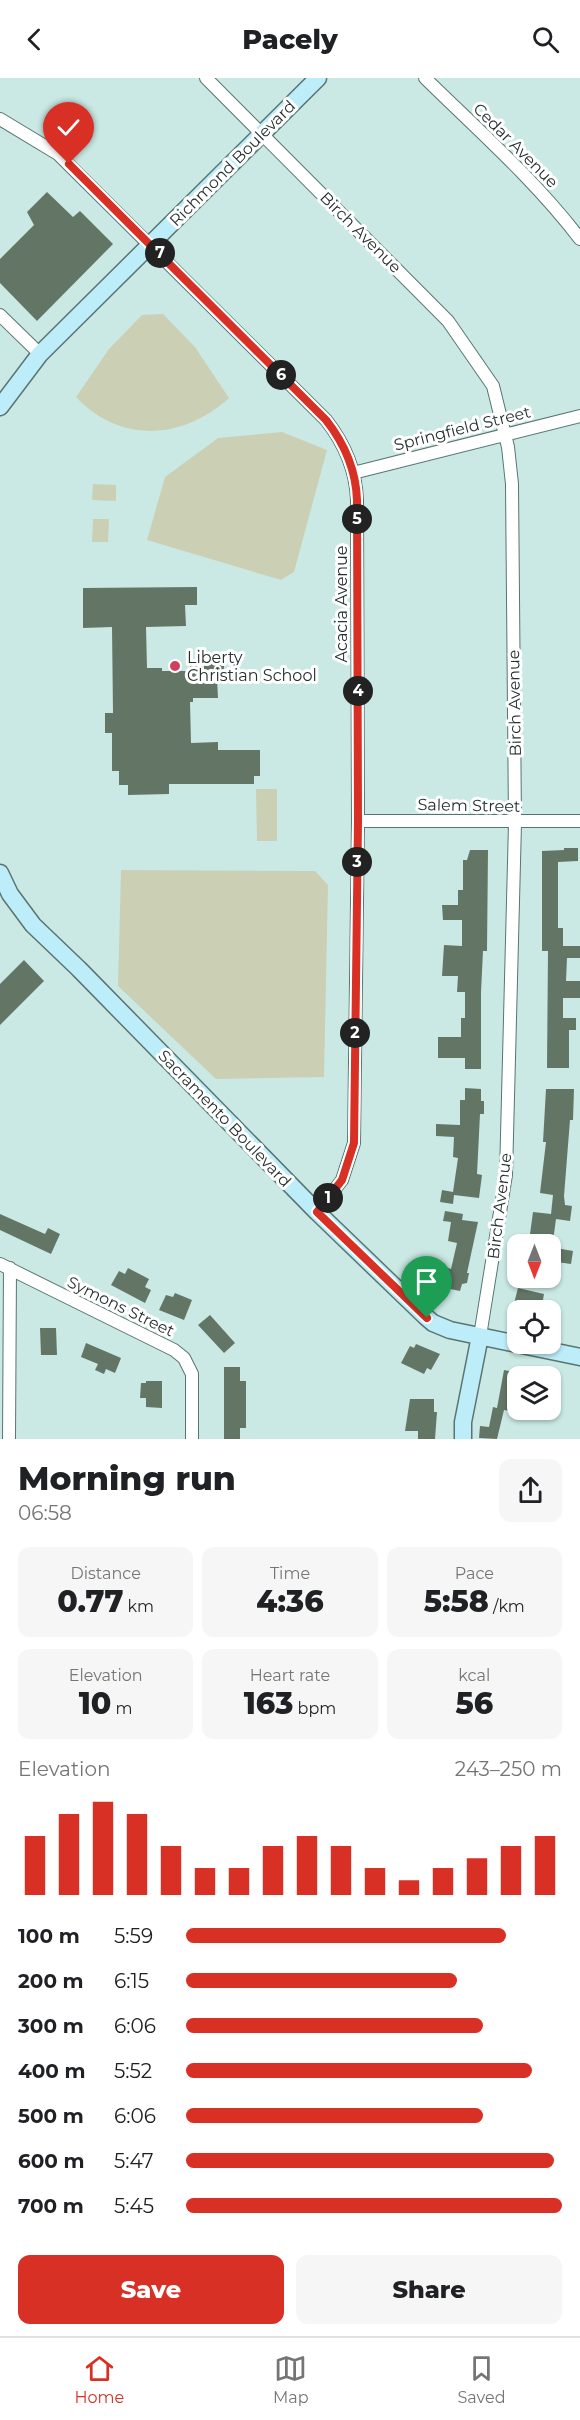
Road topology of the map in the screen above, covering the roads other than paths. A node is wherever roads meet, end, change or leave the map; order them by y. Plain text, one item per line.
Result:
1 (206, 78) edge
2 (318, 78) edge
3 (425, 78) edge
4 (0, 119) edge
5 (262, 133) junction
6 (580, 239) edge
7 (151, 244) junction
8 (0, 315) edge
9 (40, 354) junction
10 (0, 407) edge
11 (580, 416) edge
12 (505, 434) junction
13 (353, 473) junction
14 (358, 821) junction
15 (580, 821) edge
16 (515, 823) junction
17 (0, 873) edge
18 (317, 1212) junction
19 (5, 1266) edge
20 (480, 1336) junction
21 (580, 1358) edge
22 (9, 1439) edge
23 (192, 1439) edge
24 (463, 1439) edge

1 - 5 street, Birch Avenue
2 - 5 street, Richmond Boulevard
3 - 6 street, Cedar Avenue
4 - 7 street, Acacia Avenue
5 - 7 street, Richmond Boulevard
5 - 12 street, Birch Avenue
7 - 9 street, Richmond Boulevard
7 - 13 street, Acacia Avenue
8 - 9 street
9 - 10 street, Richmond Boulevard
11 - 12 street, Springfield Street
12 - 13 street, Springfield Street
12 - 16 street, Birch Avenue
13 - 14 street, Acacia Avenue
14 - 16 street, Salem Street
14 - 18 street, Acacia Avenue
15 - 16 street, Salem Street
16 - 20 street, Birch Avenue
17 - 18 street, Sacramento Boulevard
18 - 20 street, Sacramento Boulevard
19 - 22 street
19 - 23 street, Symons Street
20 - 21 street, Sacramento Boulevard
20 - 24 street, Birch Avenue

